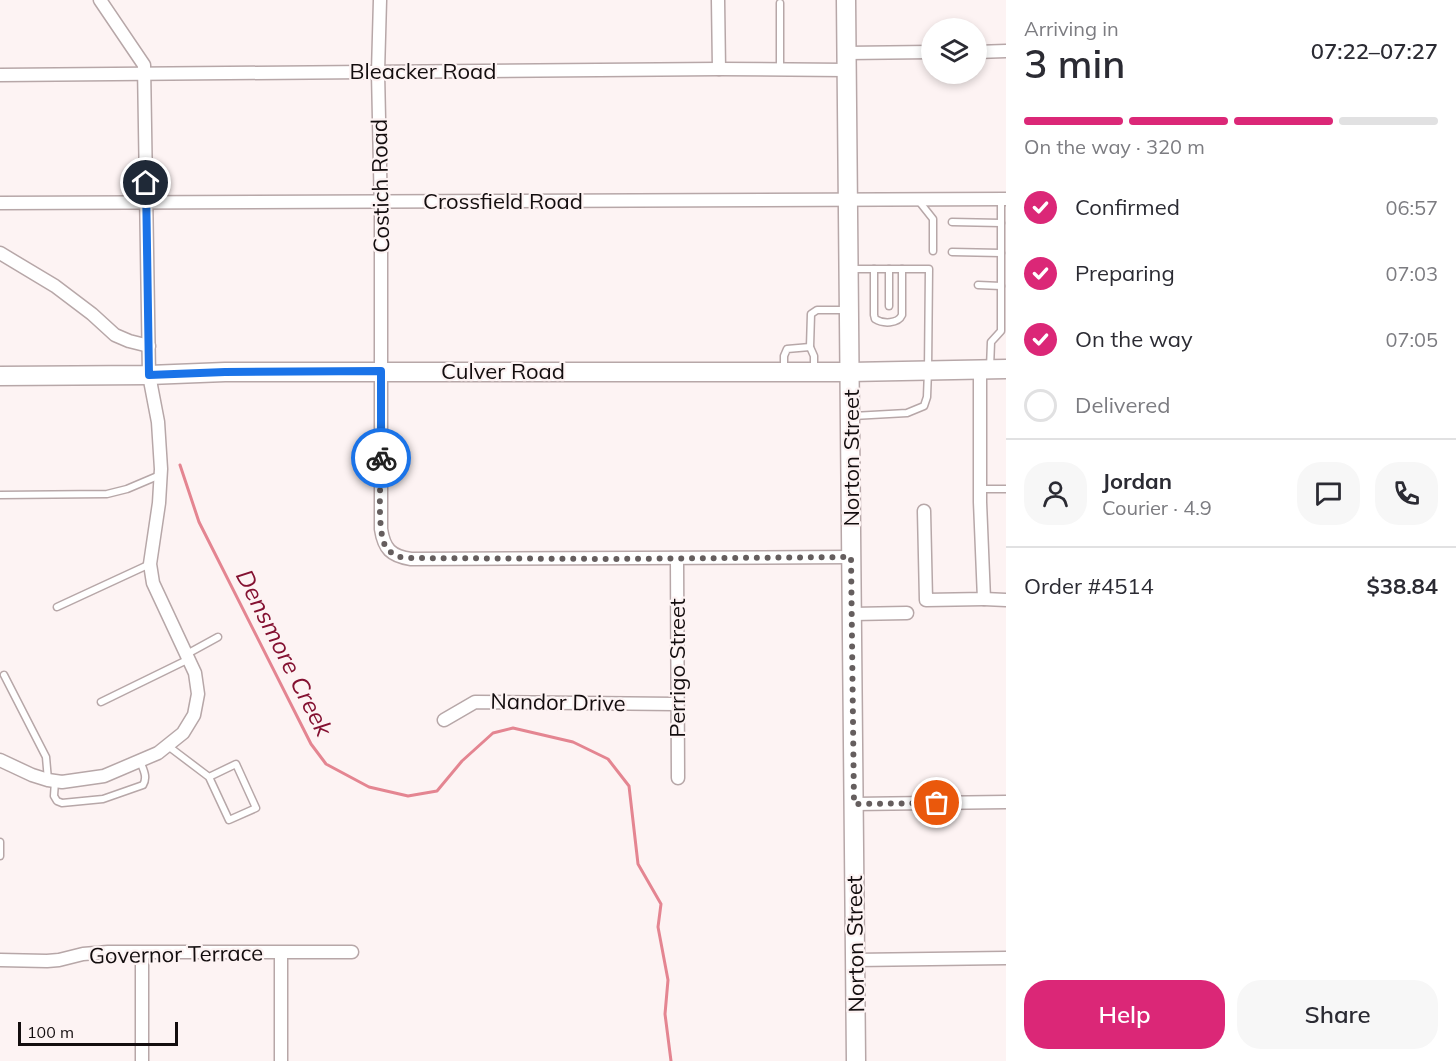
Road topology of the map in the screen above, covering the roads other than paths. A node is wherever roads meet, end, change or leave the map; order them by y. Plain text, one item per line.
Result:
1 (100, 0) edge
2 (380, 0) edge
3 (718, 0) edge
4 (846, 0) edge
5 (780, 3) dead end
6 (1006, 51) edge
7 (987, 52) edge
8 (921, 53) edge
9 (846, 62) junction
10 (719, 69) junction
11 (780, 70) junction
12 (378, 72) junction
13 (144, 74) junction
14 (0, 75) edge
15 (1004, 199) edge
16 (848, 200) junction
17 (917, 200) junction
18 (381, 201) junction
19 (0, 203) edge
20 (146, 203) junction
21 (952, 222) dead end
22 (1001, 223) junction
23 (933, 251) dead end
24 (952, 252) dead end
25 (0, 253) edge
26 (1001, 253) junction
27 (874, 269) junction
28 (889, 269) junction
29 (902, 269) junction
30 (849, 270) junction
31 (978, 285) dead end
32 (1001, 285) junction
33 (889, 306) dead end
34 (849, 310) junction
35 (148, 346) junction
36 (810, 347) junction
37 (992, 369) edge
38 (928, 370) junction
39 (381, 371) junction
40 (784, 371) junction
41 (814, 371) junction
42 (850, 372) junction
43 (149, 375) junction
44 (0, 376) edge
45 (850, 416) junction
46 (161, 475) junction
47 (1006, 489) edge
48 (0, 495) edge
49 (980, 495) junction
50 (924, 511) dead end
51 (851, 557) junction
52 (676, 559) junction
53 (150, 564) junction
54 (984, 598) junction
55 (1006, 600) edge
56 (57, 607) dead end
57 (907, 613) dead end
58 (852, 614) junction
59 (218, 637) dead end
60 (187, 657) junction
61 (4, 675) dead end
62 (101, 702) dead end
63 (676, 704) junction
64 (444, 720) dead end
65 (168, 746) junction
66 (0, 760) edge
67 (140, 760) junction
68 (209, 777) junction
69 (678, 777) dead end
70 (51, 781) junction
71 (1006, 802) edge
72 (854, 804) junction
73 (0, 842) edge
74 (0, 856) edge
75 (352, 952) dead end
76 (142, 953) junction
77 (281, 953) junction
78 (1006, 958) edge
79 (0, 960) edge
80 (855, 960) junction
81 (142, 1061) edge
82 (281, 1061) edge
83 (856, 1061) edge

1 - 13 street
2 - 12 street, Costich Road
3 - 10 street
4 - 9 main road, Norton Street
5 - 11 lane
6 - 7 street
8 - 9 street, Bleacker Road
9 - 11 street, Bleacker Road
9 - 16 main road, Norton Street
10 - 11 street, Bleacker Road
10 - 12 street, Bleacker Road
12 - 13 street, Bleacker Road
12 - 18 street, Costich Road
13 - 14 street, Bleacker Road
13 - 20 street
15 - 17 street, Crossfield Road
15 - 22 lane
16 - 17 street, Crossfield Road
16 - 18 street, Crossfield Road
16 - 30 main road, Norton Street
17 - 23 lane
18 - 20 street, Crossfield Road
18 - 39 street, Costich Road
19 - 20 street, Crossfield Road
20 - 35 street
21 - 22 lane
22 - 26 lane
24 - 26 lane
25 - 35 street
26 - 32 lane
27 - 28 lane
27 - 29 lane
27 - 30 lane
28 - 29 lane
28 - 33 lane
29 - 38 lane
30 - 34 main road, Norton Street
31 - 32 lane
32 - 37 lane
34 - 36 lane
34 - 42 main road, Norton Street
35 - 43 street
36 - 40 lane
36 - 41 lane
37 - 38 main road, Culver Road
37 - 49 street
38 - 42 main road, Culver Road
38 - 45 lane
39 - 40 main road, Culver Road
39 - 43 main road, Culver Road
39 - 52 street, Costich Road
40 - 41 main road, Culver Road
41 - 42 main road, Culver Road
42 - 45 main road, Norton Street
43 - 44 main road, Culver Road
43 - 46 street
45 - 51 main road, Norton Street
46 - 48 lane
46 - 53 street
47 - 49 lane
49 - 54 street
50 - 54 street
51 - 52 street, Costich Road
51 - 58 main road, Norton Street
52 - 63 street, Perrigo Street
53 - 56 lane
53 - 60 street
54 - 55 street
57 - 58 street
58 - 72 main road, Norton Street
59 - 60 lane
60 - 62 lane
60 - 65 street
61 - 70 lane
63 - 64 street, Nandor Drive
63 - 69 street, Perrigo Street
65 - 67 street
65 - 68 lane
66 - 70 street
67 - 70 street
67 - 70 lane
68 - 68 lane
71 - 72 street
72 - 80 main road, Norton Street
73 - 74 lane
75 - 77 street, Governor Terrace
76 - 77 street, Governor Terrace
76 - 79 street, Governor Terrace
76 - 81 street
77 - 82 street
78 - 80 street
80 - 83 main road, Norton Street

